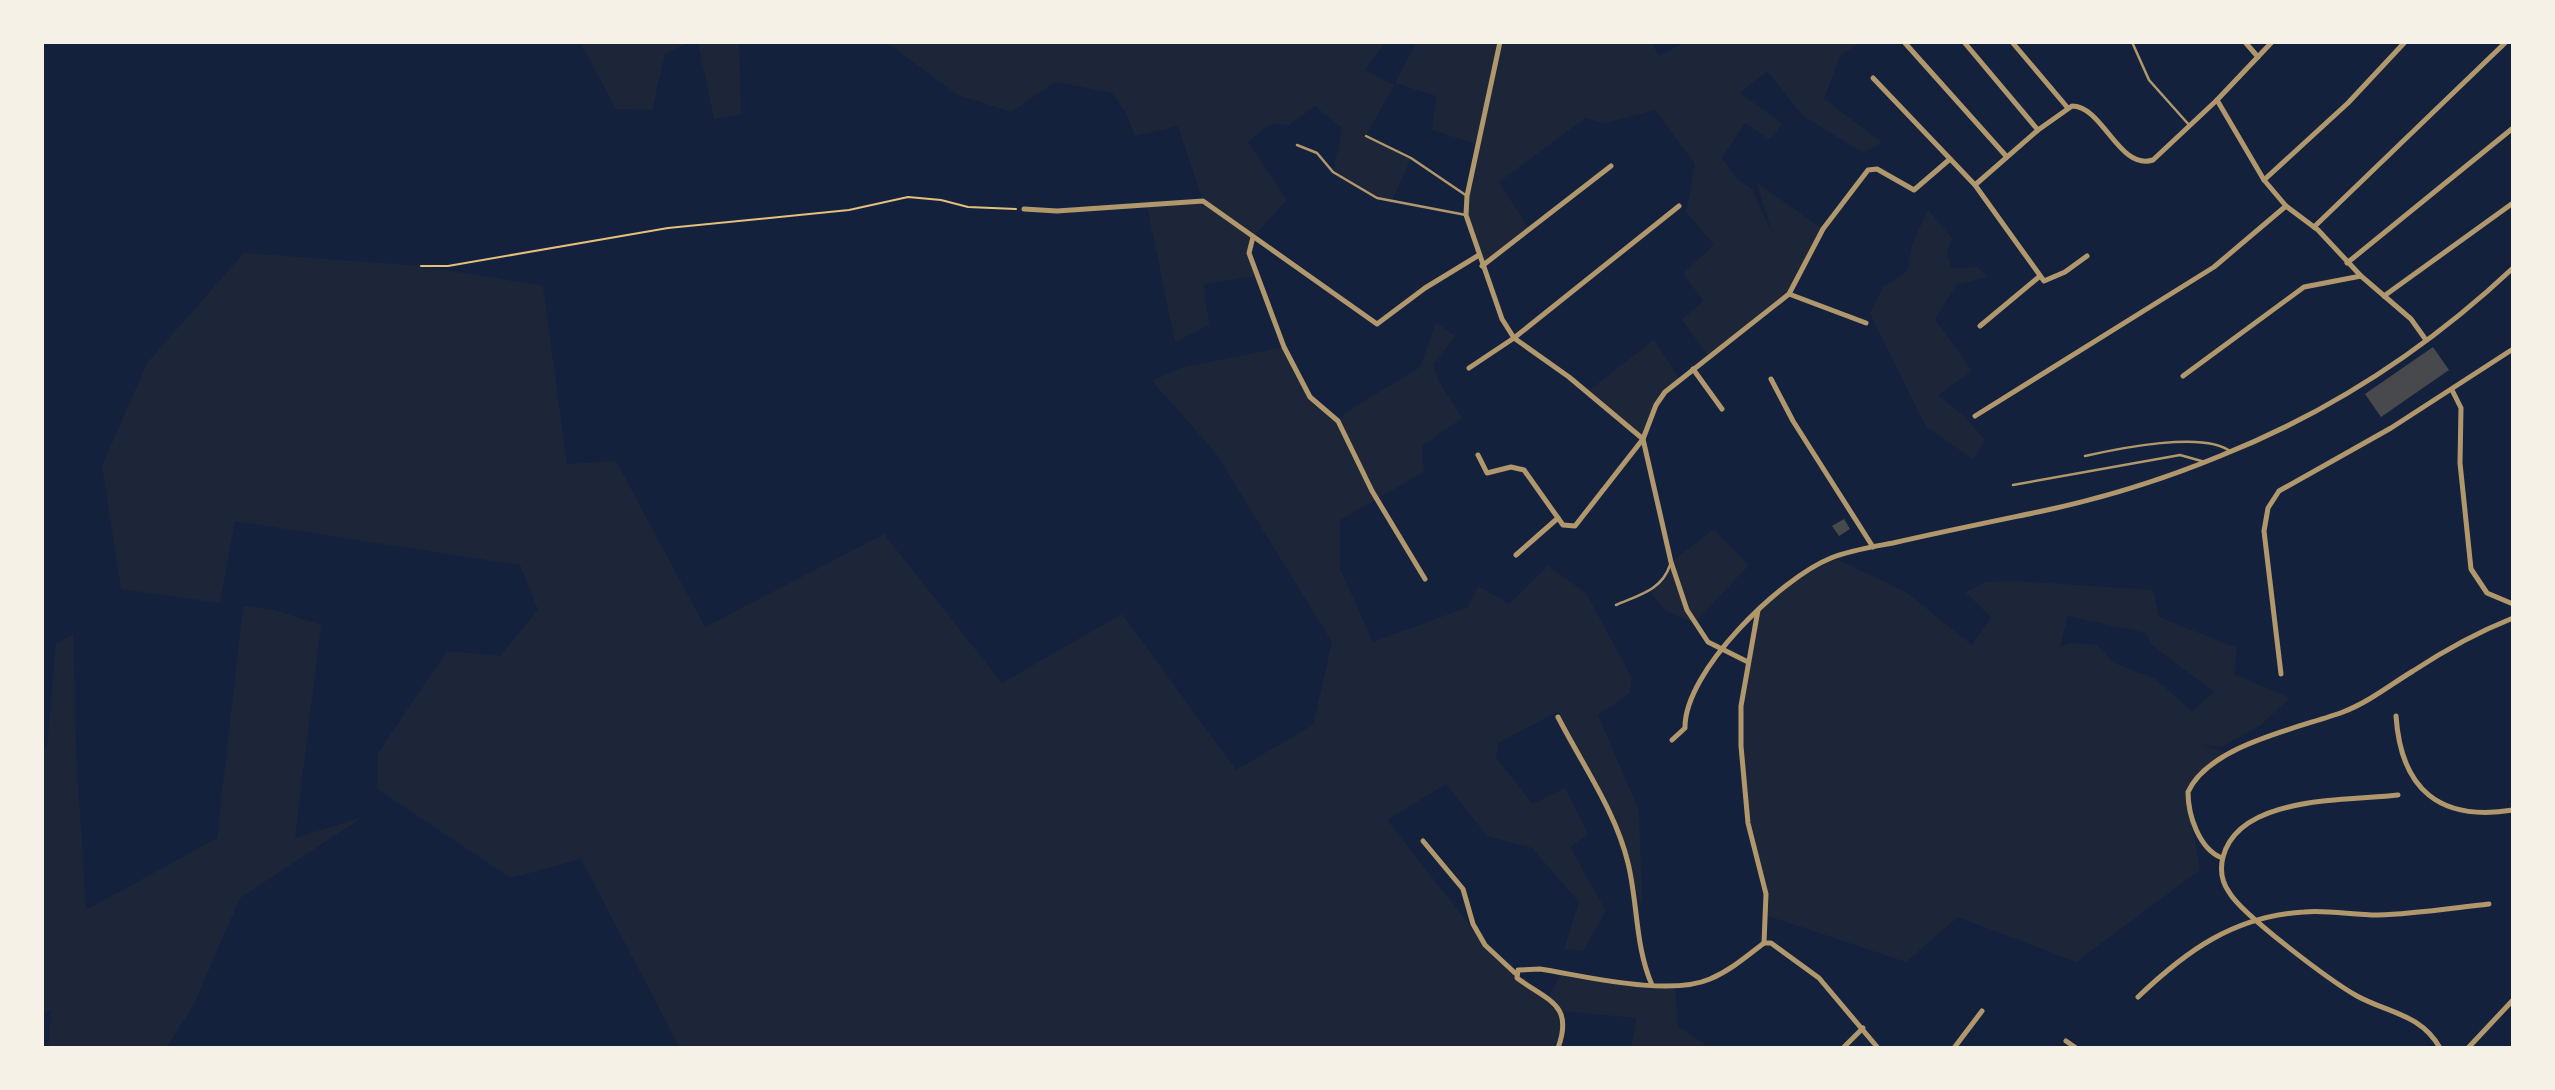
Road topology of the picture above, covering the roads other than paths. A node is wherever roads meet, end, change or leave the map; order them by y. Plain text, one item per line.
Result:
1 (1500, 42) edge
2 (1964, 42) edge
3 (2012, 42) edge
4 (2132, 42) edge
5 (2245, 42) edge
6 (2272, 42) edge
7 (2405, 42) edge
8 (2506, 42) edge
9 (1905, 43) edge
10 (2258, 57) junction
11 (1873, 78) dead end
12 (2217, 100) junction
13 (2067, 107) junction
14 (2190, 126) junction
15 (2513, 128) edge
16 (2038, 130) junction
17 (1366, 136) dead end
18 (1297, 145) dead end
19 (2007, 157) junction
20 (1950, 159) junction
21 (1611, 166) dead end
22 (2264, 180) junction
23 (1975, 185) junction
24 (1466, 196) junction
25 (2513, 203) edge
26 (1679, 206) dead end
27 (2286, 206) junction
28 (1024, 209) road end
29 (1465, 215) junction
30 (2314, 227) junction
31 (1253, 237) junction
32 (1479, 255) junction
33 (2087, 256) dead end
34 (2347, 263) junction
35 (1482, 266) junction
36 (2513, 268) edge
37 (2040, 276) junction
38 (2361, 276) junction
39 (1789, 293) junction
40 (2384, 296) junction
41 (1866, 323) dead end
42 (1980, 326) dead end
43 (1514, 338) junction
44 (2426, 340) junction
45 (2513, 349) edge
46 (1469, 368) dead end
47 (1693, 369) junction
48 (2183, 376) dead end
49 (1771, 379) dead end
50 (2452, 390) junction
51 (1722, 409) dead end
52 (1975, 416) dead end
53 (1643, 439) junction
54 (2231, 452) junction
55 (1478, 455) dead end
56 (2085, 456) dead end
57 (2205, 462) junction
58 (2013, 485) dead end
59 (1558, 518) junction
60 (1873, 547) junction
61 (1516, 555) dead end
62 (1671, 562) junction
63 (1425, 579) dead end
64 (2513, 604) edge
65 (1616, 606) dead end
66 (1758, 610) junction
67 (2513, 618) edge
68 (1721, 651) junction
69 (1748, 662) junction
70 (2281, 674) dead end
71 (2396, 716) dead end
72 (1558, 718) dead end
73 (1672, 740) dead end
74 (2398, 795) dead end
75 (2513, 810) edge
76 (1423, 841) dead end
77 (2222, 858) junction
78 (2489, 904) dead end
79 (2254, 919) junction
80 (1764, 943) junction
81 (1515, 973) junction
82 (1652, 985) junction
83 (2138, 997) dead end
84 (2513, 1000) edge
85 (1982, 1011) dead end
86 (1863, 1028) junction
87 (2066, 1041) dead end
88 (1558, 1048) edge
89 (1843, 1048) edge
90 (1878, 1048) edge
91 (1954, 1048) edge
92 (2076, 1048) edge
93 (2440, 1048) edge
94 (2468, 1048) edge

1 - 24 street
2 - 16 street
3 - 13 street
4 - 14 lane
5 - 10 street
6 - 10 street
7 - 22 street
8 - 30 street
9 - 19 street
10 - 12 street
11 - 20 street
12 - 14 street
12 - 22 street
13 - 14 street
13 - 16 street
15 - 34 street
16 - 19 street
17 - 24 lane
18 - 29 lane
19 - 23 street
20 - 23 street
20 - 39 street
21 - 35 street
22 - 27 street
23 - 37 street
24 - 29 street
25 - 40 street
26 - 43 street
27 - 30 street
27 - 52 street
28 - 31 street
29 - 32 street
30 - 34 street
31 - 32 street
31 - 63 street
32 - 35 street
33 - 37 street
34 - 38 street
35 - 43 street
36 - 44 street
37 - 42 street
38 - 40 street
38 - 48 street
39 - 41 street
39 - 47 street
40 - 44 street
43 - 46 street
43 - 53 street
44 - 54 street
45 - 50 street
47 - 51 street
47 - 53 street
49 - 60 street
50 - 64 street
50 - 70 street
53 - 59 street
53 - 62 street
54 - 56 lane
54 - 57 street
55 - 59 street
57 - 58 lane
57 - 60 street
59 - 61 street
60 - 66 street
62 - 65 lane
62 - 68 street
66 - 68 street
66 - 69 street
67 - 77 street
68 - 69 street
68 - 73 street
69 - 80 street
71 - 75 street
72 - 82 street
74 - 77 street
76 - 81 street
77 - 79 street
78 - 79 street
79 - 83 street
79 - 93 street
80 - 82 street
80 - 86 street
81 - 82 street
81 - 88 street
84 - 94 street
85 - 91 street
86 - 89 street
86 - 90 street
87 - 92 street

